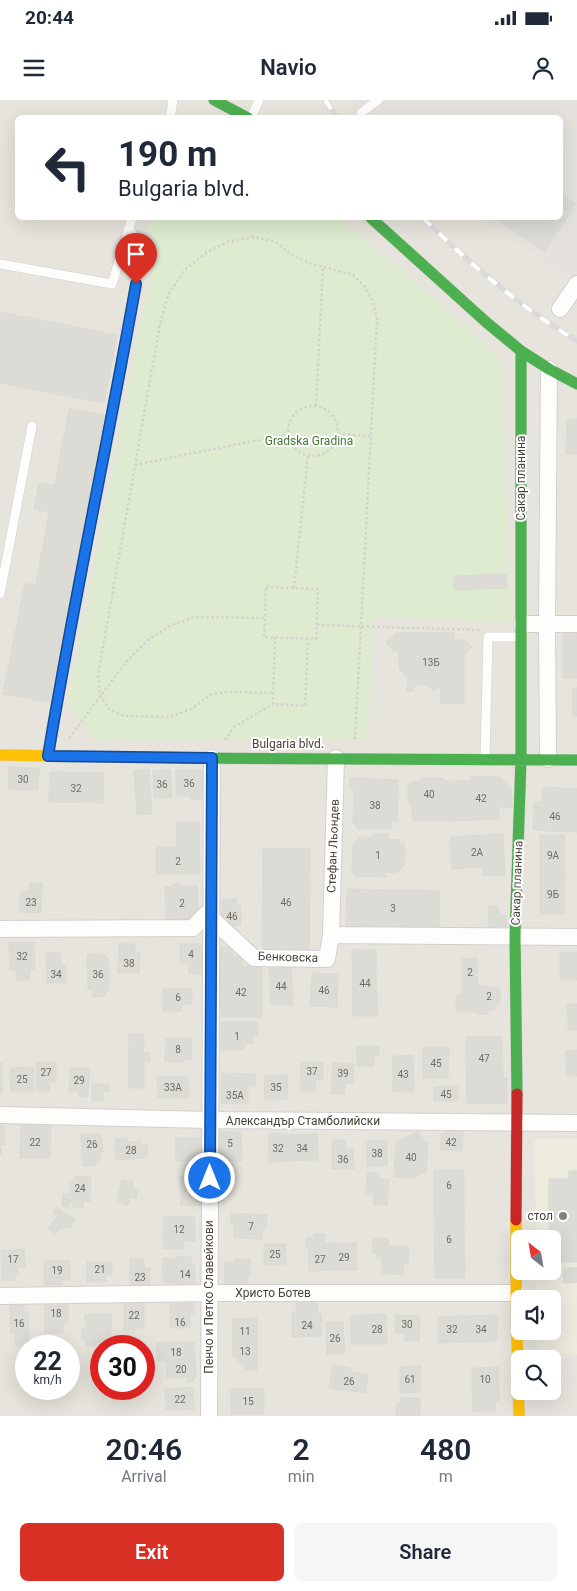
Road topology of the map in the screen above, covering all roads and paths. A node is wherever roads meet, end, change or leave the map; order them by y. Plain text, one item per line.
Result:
1 (173, 100) edge
2 (214, 100) edge
3 (259, 100) edge
4 (378, 100) edge
5 (361, 113) dead end
6 (170, 115) edge
7 (243, 115) edge
8 (251, 115) edge
9 (131, 220) edge
10 (373, 220) edge
11 (128, 228) junction
12 (0, 264) edge
13 (323, 267) junction
14 (577, 284) edge
15 (560, 309) dead end
16 (521, 350) junction
17 (549, 369) junction
18 (577, 384) edge
19 (316, 406) junction
20 (32, 426) dead end
21 (288, 434) junction
22 (338, 434) junction
23 (371, 436) junction
24 (308, 456) junction
25 (135, 465) junction
26 (294, 588) junction
27 (0, 594) edge
28 (264, 618) junction
29 (547, 624) junction
30 (577, 624) edge
31 (317, 625) junction
32 (361, 626) junction
33 (522, 631) junction
34 (275, 637) junction
35 (488, 637) junction
36 (308, 638) junction
37 (272, 693) junction
38 (100, 695) junction
39 (273, 704) junction
40 (0, 755) edge
41 (53, 756) junction
42 (212, 758) junction
43 (336, 758) junction
44 (354, 758) junction
45 (485, 759) junction
46 (521, 759) junction
47 (548, 759) junction
48 (577, 760) edge
49 (211, 918) junction
50 (0, 929) edge
51 (331, 935) junction
52 (515, 936) junction
53 (577, 938) edge
54 (0, 1115) edge
55 (210, 1120) junction
56 (577, 1122) edge
57 (517, 1123) junction
58 (516, 1290) edge
59 (209, 1293) junction
60 (511, 1293) edge
61 (0, 1296) edge
62 (517, 1340) edge
63 (209, 1416) edge
64 (519, 1416) edge

1 - 6 lane
2 - 7 street
3 - 8 lane
4 - 5 lane
9 - 11 lane
10 - 16 street
11 - 12 lane
11 - 41 lane
13 - 19 path
13 - 23 path
13 - 25 path
14 - 15 street
16 - 17 street
16 - 33 street, Сакар планина
17 - 18 street
17 - 29 street
19 - 21 path
19 - 22 path
20 - 27 lane
21 - 24 path
21 - 25 path
22 - 23 path
22 - 24 path
23 - 32 path
24 - 26 path
25 - 38 path
26 - 28 path
26 - 31 path
28 - 34 path
28 - 38 path
29 - 30 street
29 - 33 street
29 - 47 street
31 - 32 path
31 - 36 path
32 - 35 path
32 - 44 path
33 - 35 lane
33 - 46 street, Сакар планина
34 - 36 path
34 - 37 path
35 - 45 lane
36 - 39 path
37 - 38 path
37 - 39 path
38 - 41 path
39 - 42 path
40 - 41 street, Bulgaria blvd.
41 - 42 street, Bulgaria blvd.
42 - 43 street, Bulgaria blvd.
42 - 49 street, Пенчо и Петко Славейкови
43 - 44 street, Bulgaria blvd.
43 - 51 street, Стефан Льондев
44 - 45 street, Bulgaria blvd.
45 - 46 street, Bulgaria blvd.
46 - 47 street, Bulgaria blvd.
46 - 52 street, Сакар планина
47 - 48 street, Bulgaria blvd.
49 - 50 street
49 - 51 street, Бенковска
49 - 55 street, Пенчо и Петко Славейкови
51 - 52 street
52 - 53 street
52 - 57 street, Сакар планина
54 - 55 street, Александър Стамболийски
55 - 57 street, Александър Стамболийски
55 - 59 street, Пенчо и Петко Славейкови
56 - 57 street, Александър Стамболийски
57 - 58 street, Сакар планина
59 - 60 street, Христо Ботев
59 - 61 street, Христо Ботев
59 - 63 street, Пенчо и Петко Славейкови
62 - 64 street, Сакар планина

